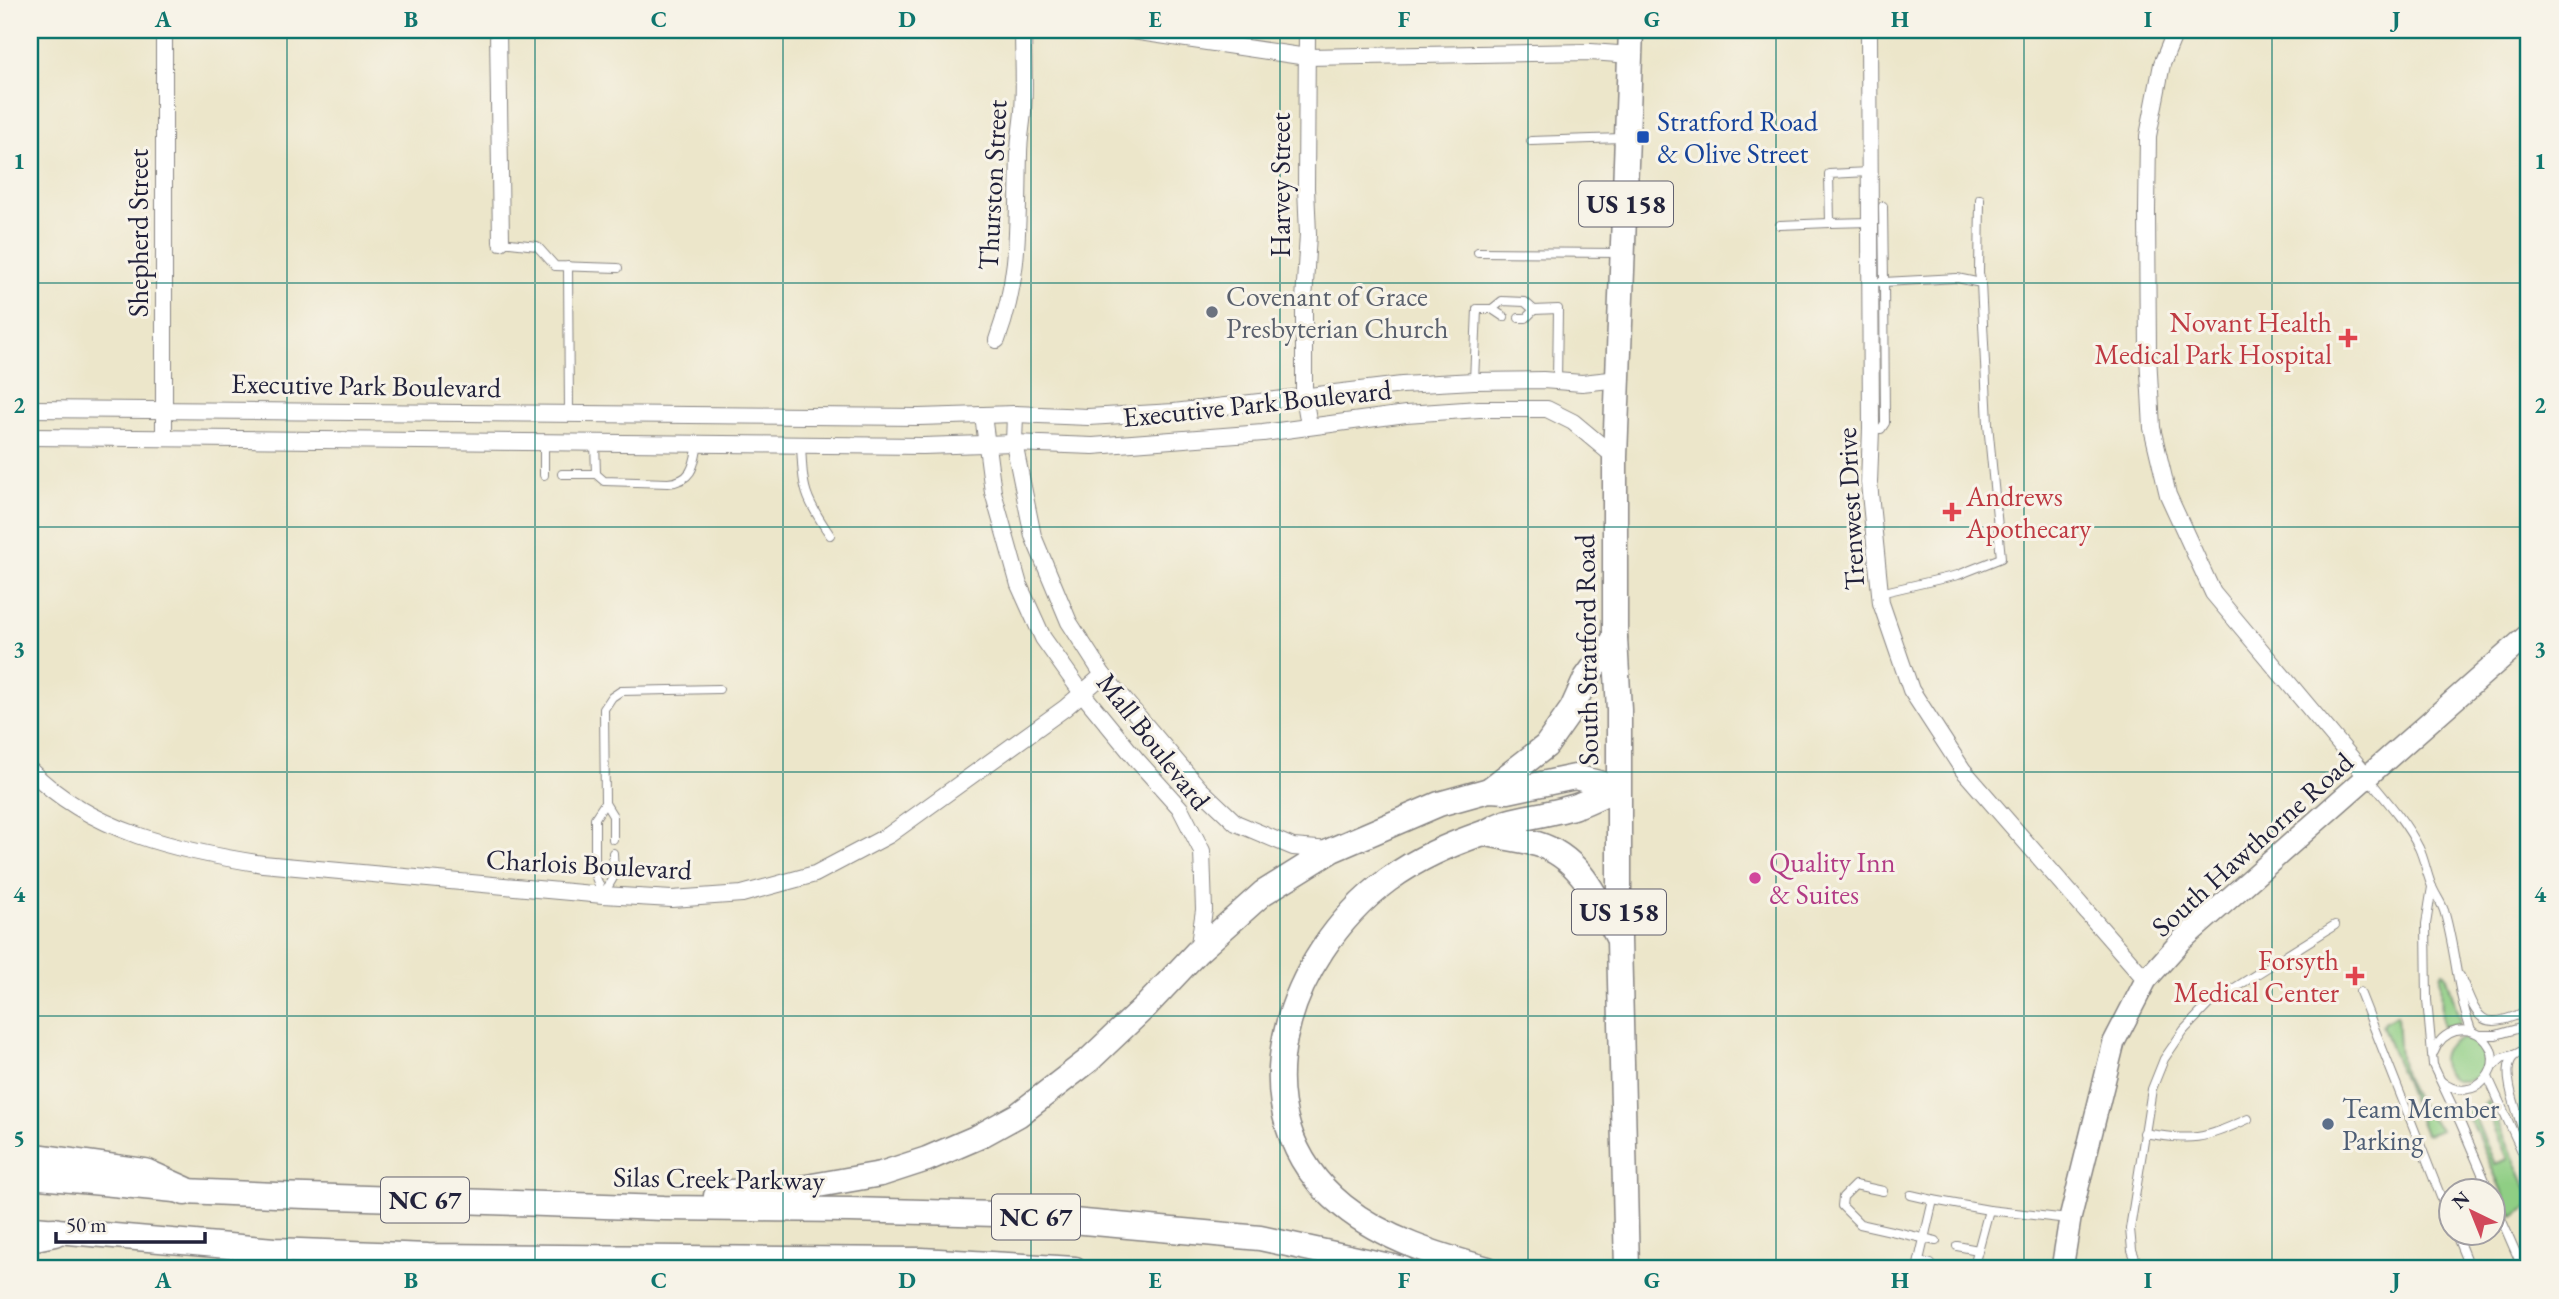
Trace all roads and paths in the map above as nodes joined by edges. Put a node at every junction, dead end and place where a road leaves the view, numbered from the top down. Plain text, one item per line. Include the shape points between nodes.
1 (164, 30) edge
2 (498, 30) edge
3 (1023, 30) edge
4 (1126, 30) edge
5 (1307, 30) edge
6 (1631, 30) edge
7 (1869, 30) edge
8 (2176, 30) edge
9 (1631, 55) junction
10 (1307, 57) junction
11 (1628, 138) junction
12 (1531, 141) dead end
13 (1869, 172) junction
14 (1980, 200) dead end
15 (1883, 206) dead end
16 (1870, 222) junction
17 (1830, 223) junction
18 (1780, 225) dead end
19 (501, 243) joint
20 (1478, 252) dead end
21 (1624, 253) junction
22 (568, 266) junction
23 (618, 268) dead end
24 (1877, 282) junction
25 (1981, 283) junction
26 (1492, 309) junction
27 (1534, 310) junction
28 (1504, 317) dead end
29 (1519, 318) dead end
30 (998, 340) dead end
31 (1619, 379) junction
32 (1474, 381) junction
33 (1557, 381) junction
34 (1304, 396) junction
35 (30, 409) edge
36 (166, 410) junction
37 (569, 413) junction
38 (702, 414) junction
39 (1015, 414) junction
40 (983, 415) junction
41 (889, 417) junction
42 (1308, 425) junction
43 (30, 437) edge
44 (164, 437) junction
45 (544, 441) junction
46 (595, 442) junction
47 (1014, 443) junction
48 (698, 444) junction
49 (801, 444) junction
50 (986, 444) junction
51 (888, 445) junction
52 (1615, 457) junction
53 (562, 474) dead end
54 (596, 474) junction
55 (544, 475) dead end
56 (830, 535) dead end
57 (1046, 569) junction
58 (1017, 575) junction
59 (1880, 593) junction
60 (2529, 634) edge
61 (1615, 638) junction
62 (1103, 675) junction
63 (719, 689) dead end
64 (1082, 693) junction
65 (30, 770) edge
66 (2368, 778) junction
67 (1618, 788) junction
68 (1489, 790) junction
69 (606, 803) junction
70 (1484, 833) junction
71 (613, 839) dead end
72 (1332, 850) junction
73 (613, 853) dead end
74 (2432, 887) junction
75 (603, 895) junction
76 (2335, 925) dead end
77 (1619, 940) junction
78 (1197, 952) junction
79 (2459, 974) junction
80 (2146, 980) junction
81 (2360, 992) dead end
82 (2522, 1013) dead end
83 (2527, 1026) dead end
84 (2471, 1030) junction
85 (2480, 1035) junction
86 (2529, 1048) edge
87 (2516, 1054) junction
88 (2433, 1055) junction
89 (2492, 1067) junction
90 (2436, 1075) junction
91 (2488, 1077) junction
92 (2248, 1119) dead end
93 (2144, 1133) junction
94 (30, 1157) edge
95 (2529, 1167) edge
96 (2483, 1176) edge
97 (30, 1177) edge
98 (2436, 1182) edge
99 (185, 1191) junction
100 (1883, 1191) dead end
101 (1911, 1195) dead end
102 (1933, 1200) junction
103 (664, 1208) junction
104 (1989, 1210) junction
105 (2070, 1219) junction
106 (2506, 1229) edge
107 (38, 1233) edge
108 (1924, 1239) junction
109 (1936, 1241) dead end
110 (1957, 1246) dead end
111 (2460, 1246) edge
112 (1978, 1250) junction
113 (585, 1259) junction
114 (1626, 1260) edge
115 (1931, 1264) dead end
116 (1918, 1265) edge
117 (612, 1269) edge
118 (1075, 1269) edge
119 (1403, 1269) edge
120 (1488, 1269) edge
121 (1973, 1269) edge
122 (2062, 1269) edge
123 (2139, 1269) edge
124 (2470, 1269) edge
125 (2523, 1269) edge

1 - 36 street, Shepherd Street
2 - 19 street
3 - 30 street, Thurston Street via 1017,263
4 - 10 street
5 - 10 street, Harvey Street
6 - 9 main road, South Stratford Road / US 158
7 - 13 street, Trenwest Drive
8 - 66 street via 2162,64 2148,136 2152,428 2168,495 2213,593
9 - 10 street
9 - 11 main road, South Stratford Road / US 158
10 - 34 street, Harvey Street
11 - 12 lane
11 - 21 main road, South Stratford Road / US 158
13 - 16 street, Trenwest Drive
13 - 17 lane via 1829,174
14 - 25 lane
15 - 24 lane
16 - 17 lane
16 - 24 street, Trenwest Drive
17 - 18 lane
19 - 22 lane via 537,247 555,266
20 - 21 lane
21 - 31 main road, South Stratford Road / US 158
22 - 23 lane
22 - 37 lane
24 - 25 lane via 1957,278
24 - 59 street, Trenwest Drive via 1869,483
25 - 59 lane via 2000,558 1958,575
26 - 27 lane via 1502,301 1525,302
26 - 28 lane
26 - 32 lane via 1477,309
27 - 29 lane
27 - 33 lane via 1558,309
31 - 33 street, Executive Park Boulevard
31 - 52 main road, South Stratford Road / US 158
32 - 33 street, Executive Park Boulevard
32 - 34 street, Executive Park Boulevard
34 - 39 street, Executive Park Boulevard via 1088,418
34 - 42 street, Harvey Street
35 - 36 street, Executive Park Boulevard
36 - 37 street, Executive Park Boulevard
36 - 44 street, Shepherd Street
37 - 38 street, Executive Park Boulevard
38 - 41 street, Executive Park Boulevard
38 - 48 street
39 - 40 street, Executive Park Boulevard
39 - 47 street, Mall Boulevard
40 - 41 street, Executive Park Boulevard
40 - 50 street, Mall Boulevard
41 - 51 street
42 - 47 street, Executive Park Boulevard via 1178,441 1093,446
42 - 52 street, Executive Park Boulevard via 1479,409 1547,409 1573,422
43 - 44 street, Executive Park Boulevard
44 - 45 street, Executive Park Boulevard
45 - 46 street, Executive Park Boulevard
45 - 55 lane
46 - 48 street, Executive Park Boulevard
46 - 54 lane
47 - 50 street, Executive Park Boulevard
47 - 57 street, Mall Boulevard via 1033,536
48 - 49 street, Executive Park Boulevard
48 - 54 lane via 693,469 677,482 604,481
49 - 51 street, Executive Park Boulevard
49 - 56 lane via 803,483 810,506
50 - 51 street, Executive Park Boulevard
50 - 58 street, Mall Boulevard via 993,492
52 - 61 main road, South Stratford Road / US 158
53 - 54 lane
57 - 58 street
57 - 62 street, Mall Boulevard via 1069,622
58 - 64 street, Mall Boulevard via 1043,638
59 - 80 street, Trenwest Drive via 1911,690 1963,770
60 - 66 main road, South Hawthorne Road
61 - 67 main road, South Stratford Road / US 158
61 - 68 main road via 1546,746
62 - 64 street, Charlois Boulevard
62 - 72 street, Mall Boulevard via 1199,788 1236,823 1293,847
63 - 69 lane via 621,691 612,697 604,709
64 - 75 street, Charlois Boulevard via 889,835 815,874 741,894 673,899
64 - 78 street, Mall Boulevard via 1180,808 1202,852 1204,910
65 - 75 street, Charlois Boulevard via 51,792 86,814 141,837 213,856
66 - 74 lane via 2402,818
66 - 80 main road, South Hawthorne Road via 2182,940
67 - 68 main road via 1575,777 1508,791
67 - 70 main road via 1579,805 1504,823
67 - 77 main road, South Stratford Road / US 158
68 - 72 main road via 1439,804
69 - 71 lane via 613,816
69 - 75 lane via 595,818 594,875
70 - 77 main road via 1536,844 1567,859 1580,870
70 - 120 main road via 1450,843 1386,881 1330,939 1293,1006 1280,1061 1280,1088 1297,1149 1342,1206 1392,1237
72 - 78 main road via 1263,893
73 - 75 lane via 614,876
74 - 79 lane via 2445,911
74 - 88 lane via 2426,924
76 - 93 lane via 2209,1004 2184,1030 2164,1059 2152,1089
77 - 114 main road, South Stratford Road / US 158
78 - 103 main road via 1088,1060 1018,1115 978,1137 881,1174 795,1189 731,1192
79 - 82 lane via 2479,1016 2497,1022
79 - 84 lane
80 - 105 main road, South Hawthorne Road via 2114,1042
81 - 98 lane
83 - 85 lane
84 - 85 lane
84 - 88 lane via 2443,1037
85 - 89 lane via 2491,1051
86 - 87 lane
87 - 89 lane
87 - 95 lane via 2508,1070
88 - 90 lane
89 - 91 lane
90 - 91 lane via 2462,1091
90 - 96 lane
91 - 95 lane
92 - 93 lane via 2198,1138
93 - 123 lane via 2130,1229
94 - 99 highway via 145,1173
97 - 99 main road, Silas Creek Parkway / NC 67
99 - 103 main road, Silas Creek Parkway / NC 67
100 - 108 lane via 1856,1185 1843,1197 1842,1206 1860,1224
101 - 102 lane
102 - 104 lane
102 - 108 lane
103 - 119 main road, Silas Creek Parkway / NC 67 via 911,1211 1068,1219 1260,1238
104 - 105 lane
104 - 112 lane
105 - 122 main road, South Hawthorne Road
106 - 125 lane
107 - 113 main road, NC 67 via 274,1250
108 - 109 lane
108 - 116 lane
110 - 112 lane
111 - 124 lane
112 - 121 lane
113 - 117 main road
113 - 118 main road, NC 67 via 921,1260
115 - 116 lane

